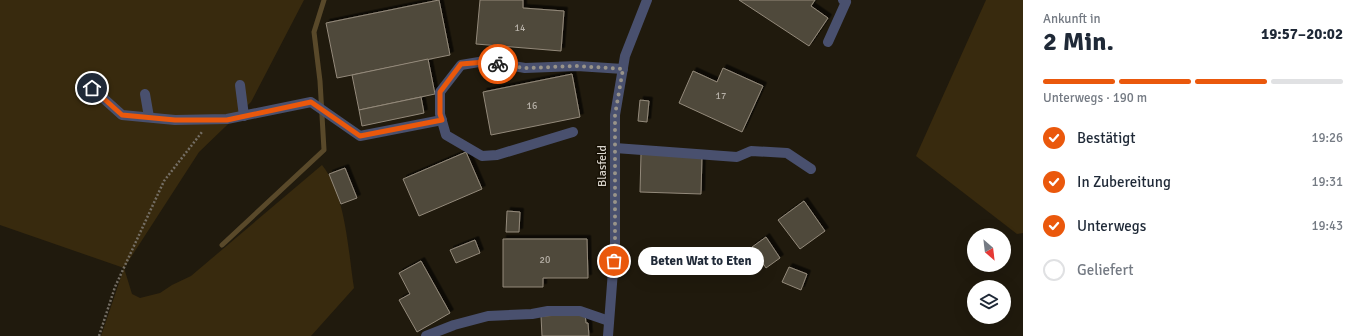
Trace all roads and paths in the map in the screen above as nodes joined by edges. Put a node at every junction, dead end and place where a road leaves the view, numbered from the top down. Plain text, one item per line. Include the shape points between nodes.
1 (647, 0) edge
2 (843, 0) edge
3 (828, 42) dead end
4 (623, 69) junction
5 (240, 85) dead end
6 (92, 88) dead end
7 (145, 94) dead end
8 (244, 116) junction
9 (149, 117) junction
10 (212, 119) junction
11 (442, 120) junction
12 (573, 132) dead end
13 (615, 148) junction
14 (811, 169) dead end
15 (609, 322) junction
16 (99, 336) edge
17 (426, 336) edge
18 (608, 336) edge

1 - 4 street, Blasfeld via 625,56
2 - 3 street via 846,2
4 - 11 street via 578,66 525,68 485,62 461,64 440,92
4 - 13 street, Blasfeld via 615,115
5 - 8 street
6 - 9 street via 122,115
7 - 9 street
8 - 10 street via 227,120
8 - 11 street via 311,102 360,136
9 - 10 street via 175,120
10 - 16 path via 164,180 115,287
11 - 12 street via 446,135 482,156 497,155
13 - 14 street via 737,157 751,151 772,151 787,153
13 - 15 street, Blasfeld via 615,245
15 - 17 street via 580,312 548,311 488,316 454,324
15 - 18 street, Blasfeld

